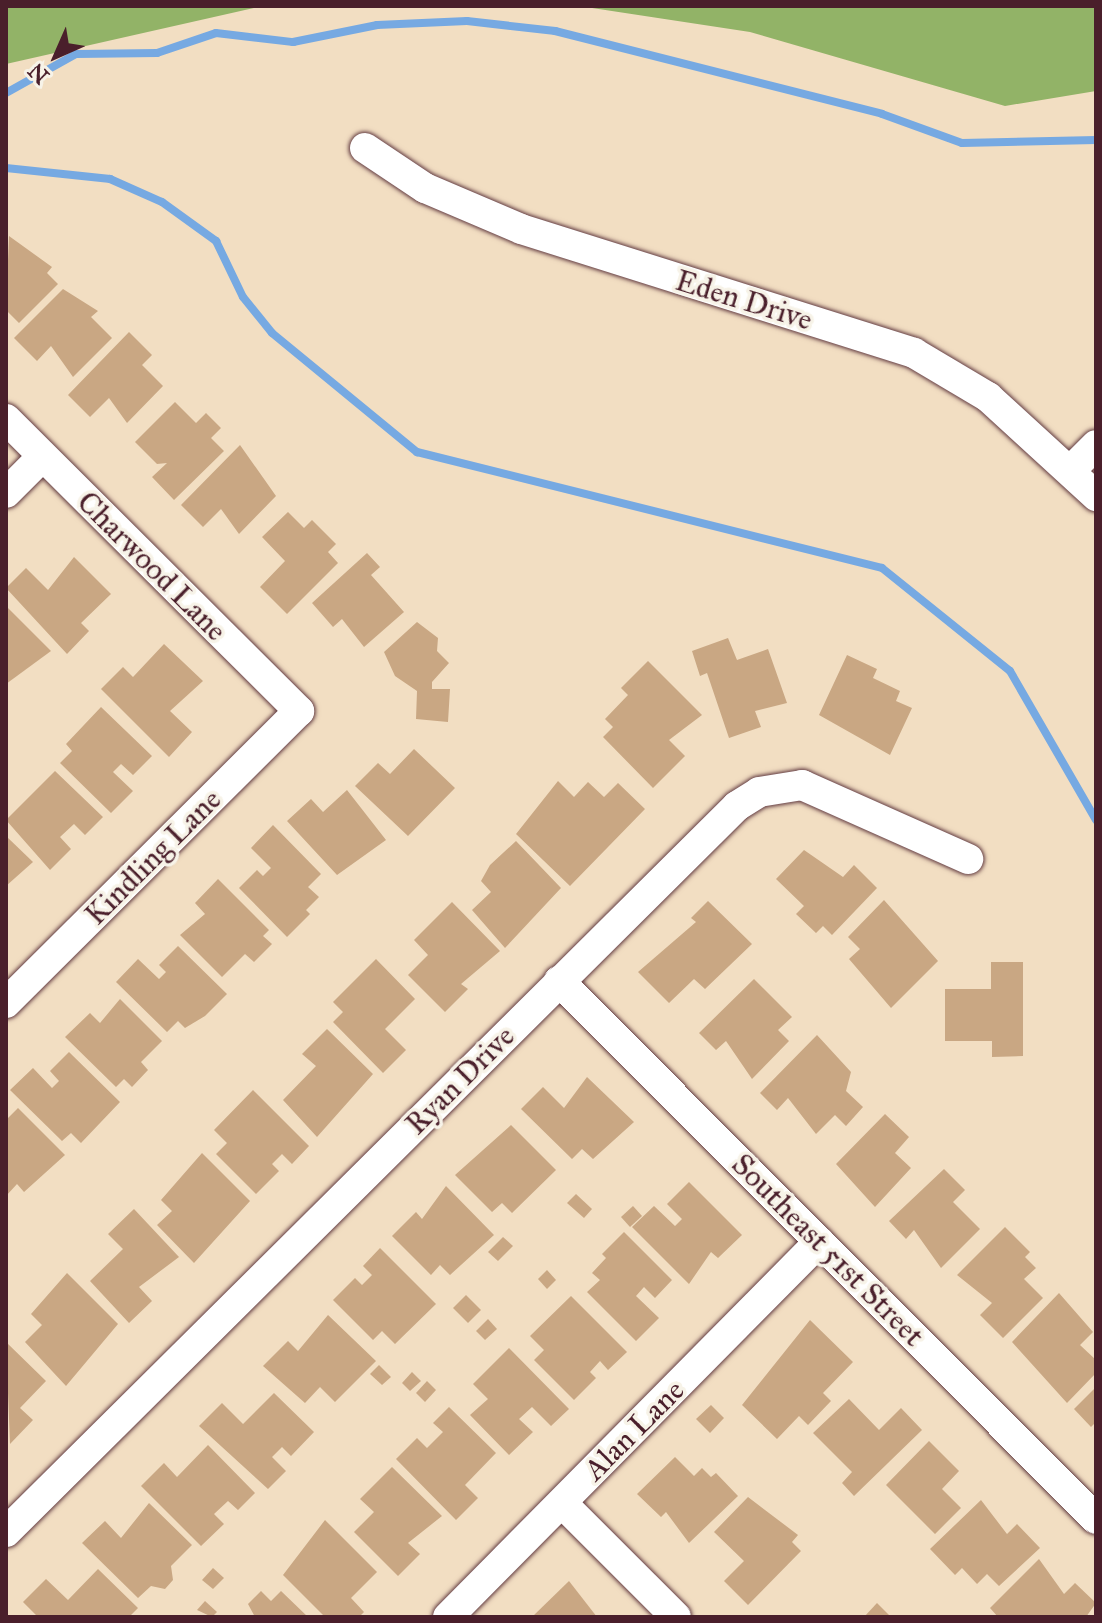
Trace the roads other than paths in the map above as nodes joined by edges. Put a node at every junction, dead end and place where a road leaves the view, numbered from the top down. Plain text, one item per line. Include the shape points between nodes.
1 (365, 148) dead end
2 (6, 419) edge
3 (1096, 445) edge
4 (42, 457) junction
5 (1071, 470) junction
6 (6, 493) edge
7 (1096, 496) edge
8 (299, 711) joint
9 (968, 859) dead end
10 (559, 981) junction
11 (6, 1003) edge
12 (819, 1242) junction
13 (562, 1503) junction
14 (1096, 1519) edge
15 (6, 1532) edge
16 (448, 1617) edge
17 (676, 1617) edge

1 - 5 street, Eden Drive via 425,188 521,229 914,353 988,397
2 - 4 street, Charwood Lane
3 - 5 street
4 - 6 street
4 - 8 street, Charwood Lane
5 - 7 street, Eden Drive
8 - 11 street, Kindling Lane
9 - 10 street, Ryan Drive via 802,785 781,785 737,806
10 - 12 street, Southeast 51st Street
10 - 15 street, Ryan Drive
12 - 13 street, Alan Lane
12 - 14 street, Southeast 51st Street
13 - 16 street, Alan Lane
13 - 17 street

